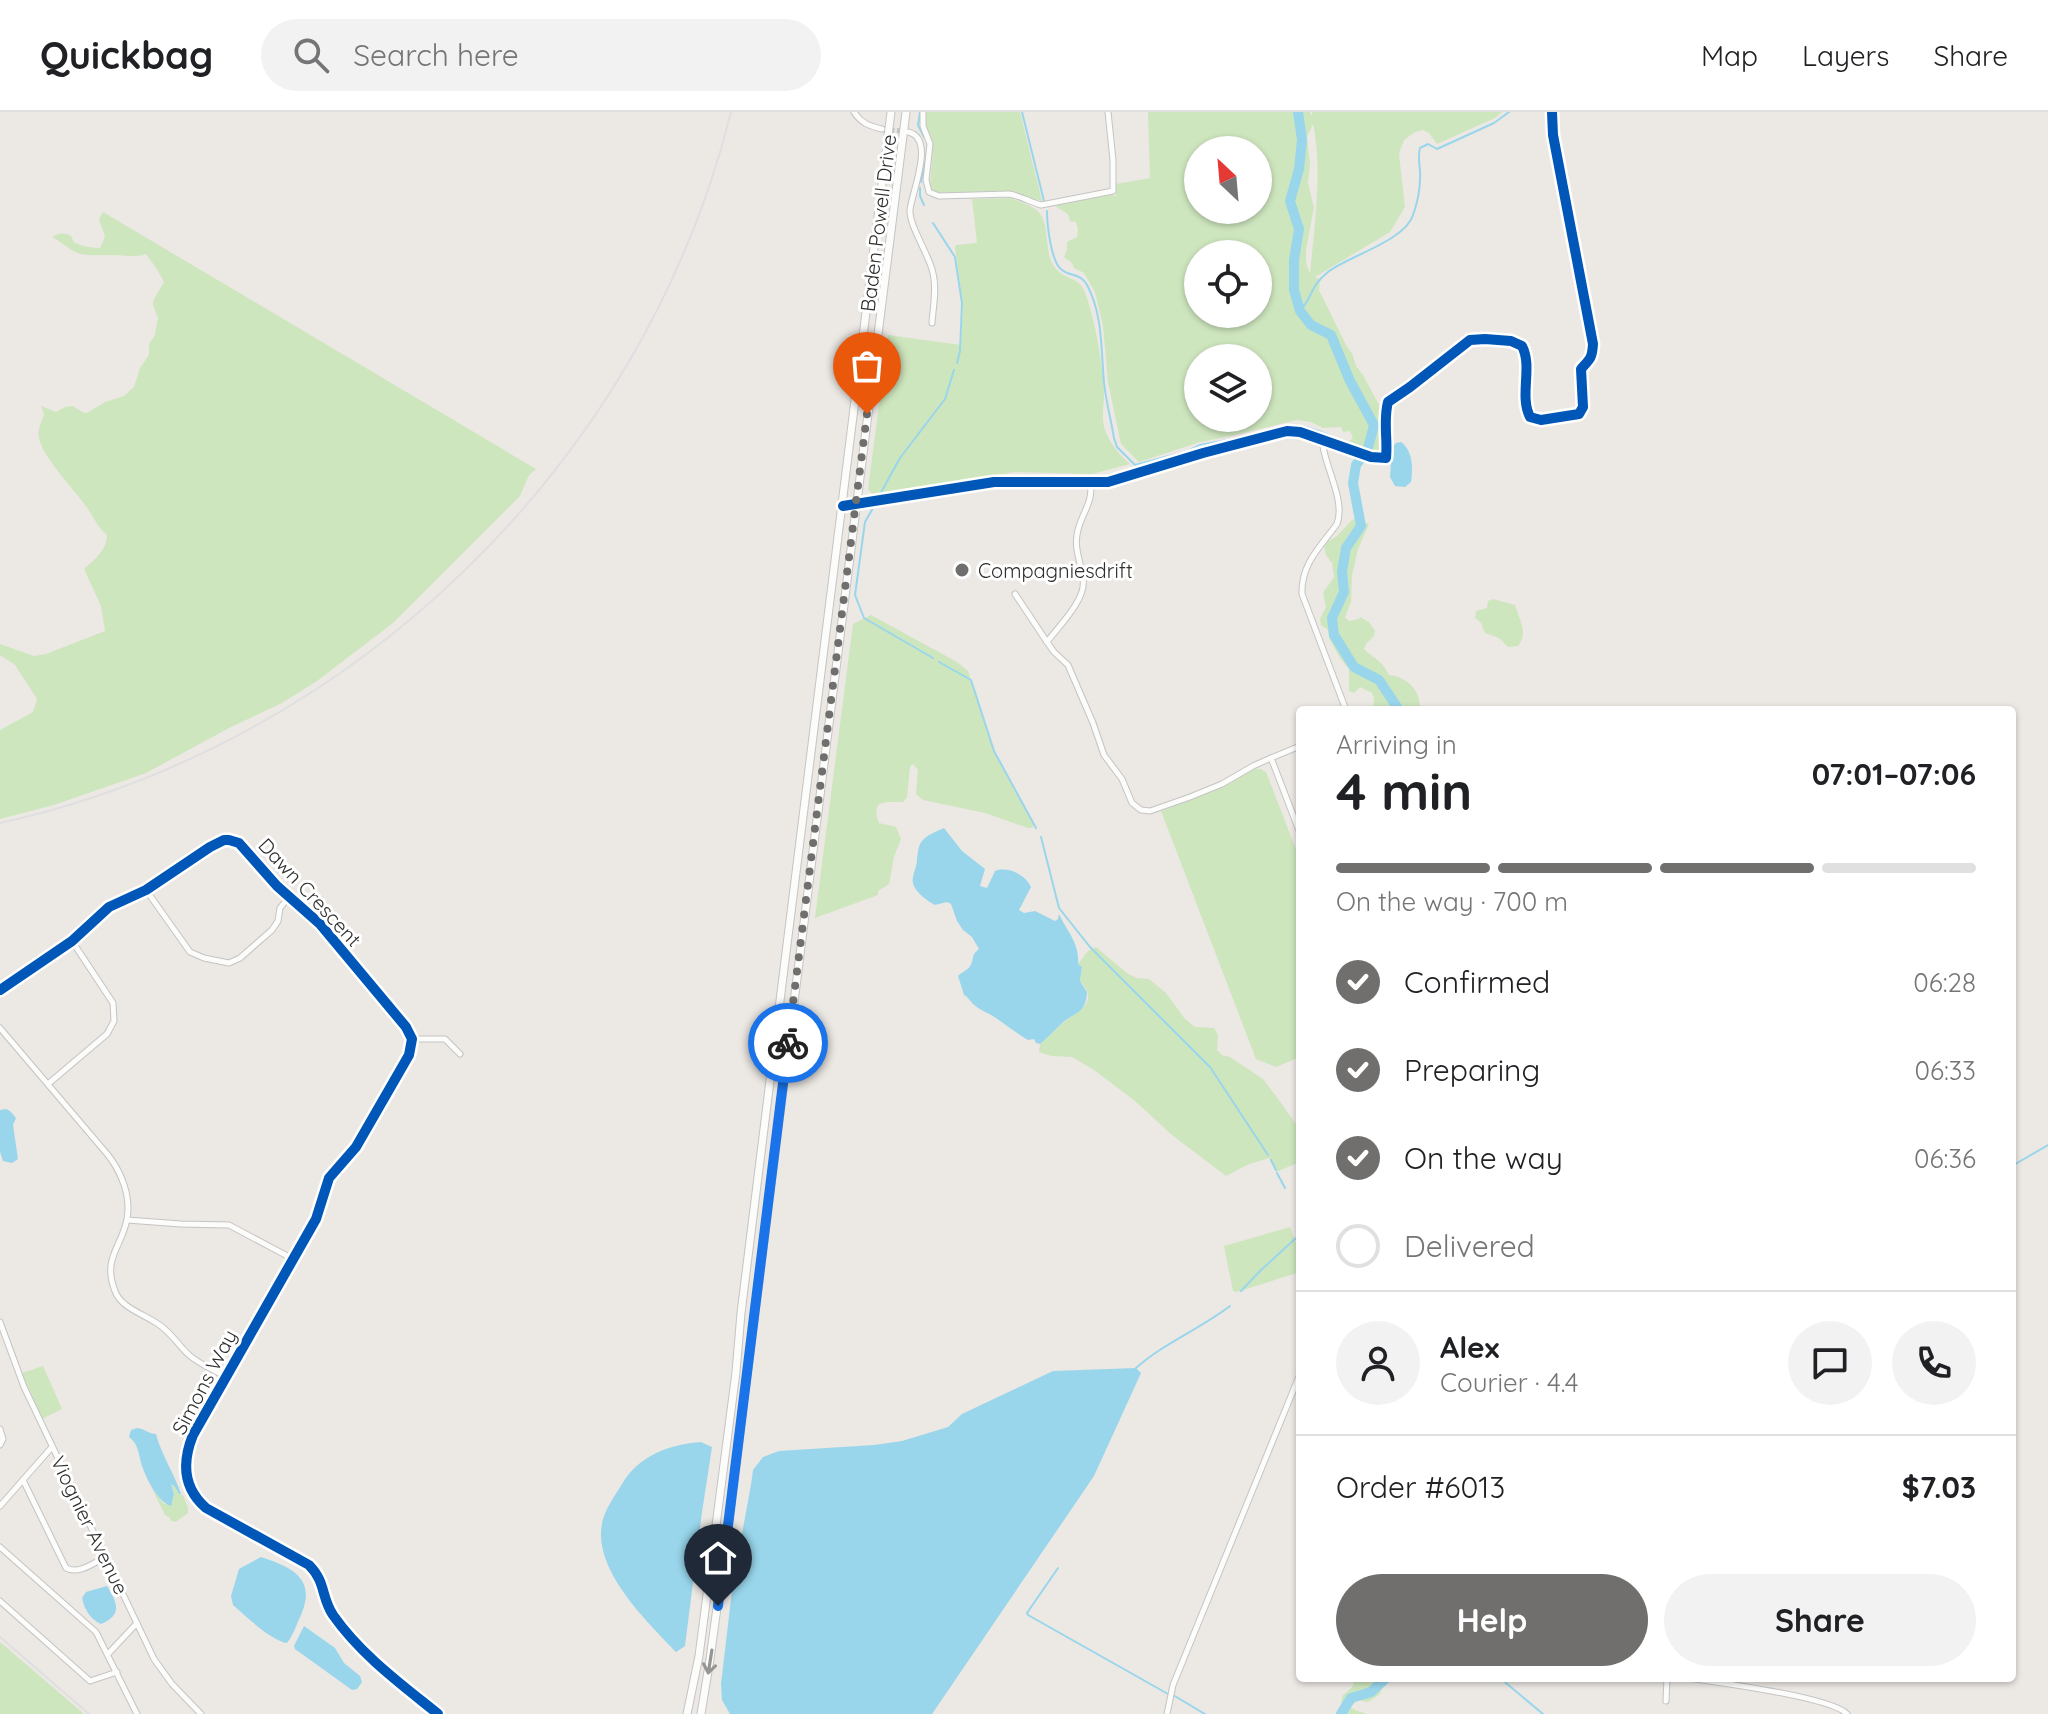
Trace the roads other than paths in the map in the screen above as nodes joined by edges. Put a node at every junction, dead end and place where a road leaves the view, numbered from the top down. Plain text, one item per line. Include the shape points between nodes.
1 (854, 112) edge
2 (891, 112) edge
3 (906, 112) edge
4 (923, 112) edge
5 (1108, 112) edge
6 (1552, 112) edge
7 (882, 129) tunnel mouth
8 (908, 132) dead end
9 (917, 180) junction
10 (927, 188) junction
11 (932, 323) dead end
12 (1322, 440) junction
13 (1090, 483) junction
14 (856, 504) junction
15 (843, 506) junction
16 (1015, 594) dead end
17 (1047, 642) junction
18 (1344, 706) edge
19 (1296, 748) edge
20 (1271, 758) junction
21 (1296, 823) edge
22 (146, 890) junction
23 (289, 897) junction
24 (72, 941) junction
25 (0, 990) edge
26 (0, 1028) edge
27 (412, 1039) junction
28 (460, 1054) dead end
29 (48, 1084) junction
30 (127, 1220) junction
31 (293, 1259) junction
32 (0, 1322) edge
33 (226, 1377) junction
34 (1296, 1384) edge
35 (0, 1429) edge
36 (0, 1445) edge
37 (52, 1447) junction
38 (23, 1480) junction
39 (0, 1492) edge
40 (7, 1498) junction
41 (0, 1506) edge
42 (0, 1547) edge
43 (105, 1557) junction
44 (0, 1601) edge
45 (137, 1623) junction
46 (108, 1654) junction
47 (117, 1672) junction
48 (1667, 1682) edge
49 (1711, 1682) edge
50 (1666, 1701) dead end
51 (137, 1714) edge
52 (201, 1714) edge
53 (438, 1714) edge
54 (687, 1714) edge
55 (701, 1714) edge
56 (1167, 1714) edge
57 (1847, 1714) edge

1 - 7 street via 867,126
2 - 15 main road, Baden Powell Drive
3 - 14 main road, Baden Powell Drive
4 - 10 street via 930,144
5 - 10 street via 1111,192 1041,205 1017,195 939,196
6 - 12 street via 1593,344 1581,369 1582,410 1574,416 1530,417 1524,348 1511,341 1470,340 1388,402 1386,458
8 - 9 street via 922,147
9 - 10 street
9 - 11 street via 910,217 933,273
12 - 13 street via 1287,431 1115,481
12 - 18 street via 1340,516 1306,565 1302,594
13 - 14 street via 994,482
13 - 17 street via 1092,492 1077,536 1084,586
14 - 15 street
14 -> 55 main road, Baden Powell Drive
15 - 54 main road, Baden Powell Drive via 734,1389
16 - 17 street
17 - 20 street via 1068,665 1104,755 1141,810 1201,793
19 - 20 street
20 - 21 street
22 - 23 street, Dawn Crescent via 224,840 239,843
22 - 23 street via 190,952 229,963 276,926
22 - 24 street, Dawn Crescent via 109,907
23 - 27 street, Dawn Crescent via 320,924
24 - 25 street, Dawn Crescent
24 - 29 street via 113,1003 114,1021 107,1034
26 - 29 street
27 - 28 street via 445,1039
27 - 31 street, Simons Way via 409,1055 356,1147 329,1178 320,1211
29 - 30 street via 117,1167
30 - 31 street via 229,1225
30 - 33 street via 112,1258 115,1293 160,1325 190,1356
31 - 33 street, Simons Way
32 - 37 street, Viognier Avenue
33 - 53 street, Simons Way via 189,1447 186,1471 193,1493 206,1508 309,1565 320,1578 329,1610 347,1633
34 - 56 street via 1173,1685
35 - 36 street
37 - 38 street
37 - 43 street, Viognier Avenue
38 - 40 street
38 - 43 street via 66,1568 76,1571
39 - 40 street
40 - 41 street
42 - 46 street via 93,1629
43 - 45 street, Viognier Avenue
44 - 47 street via 90,1681
45 - 46 street
45 - 52 street, Viognier Avenue via 154,1659
46 - 47 street
47 - 51 street
48 - 50 street
49 - 57 street via 1807,1698

